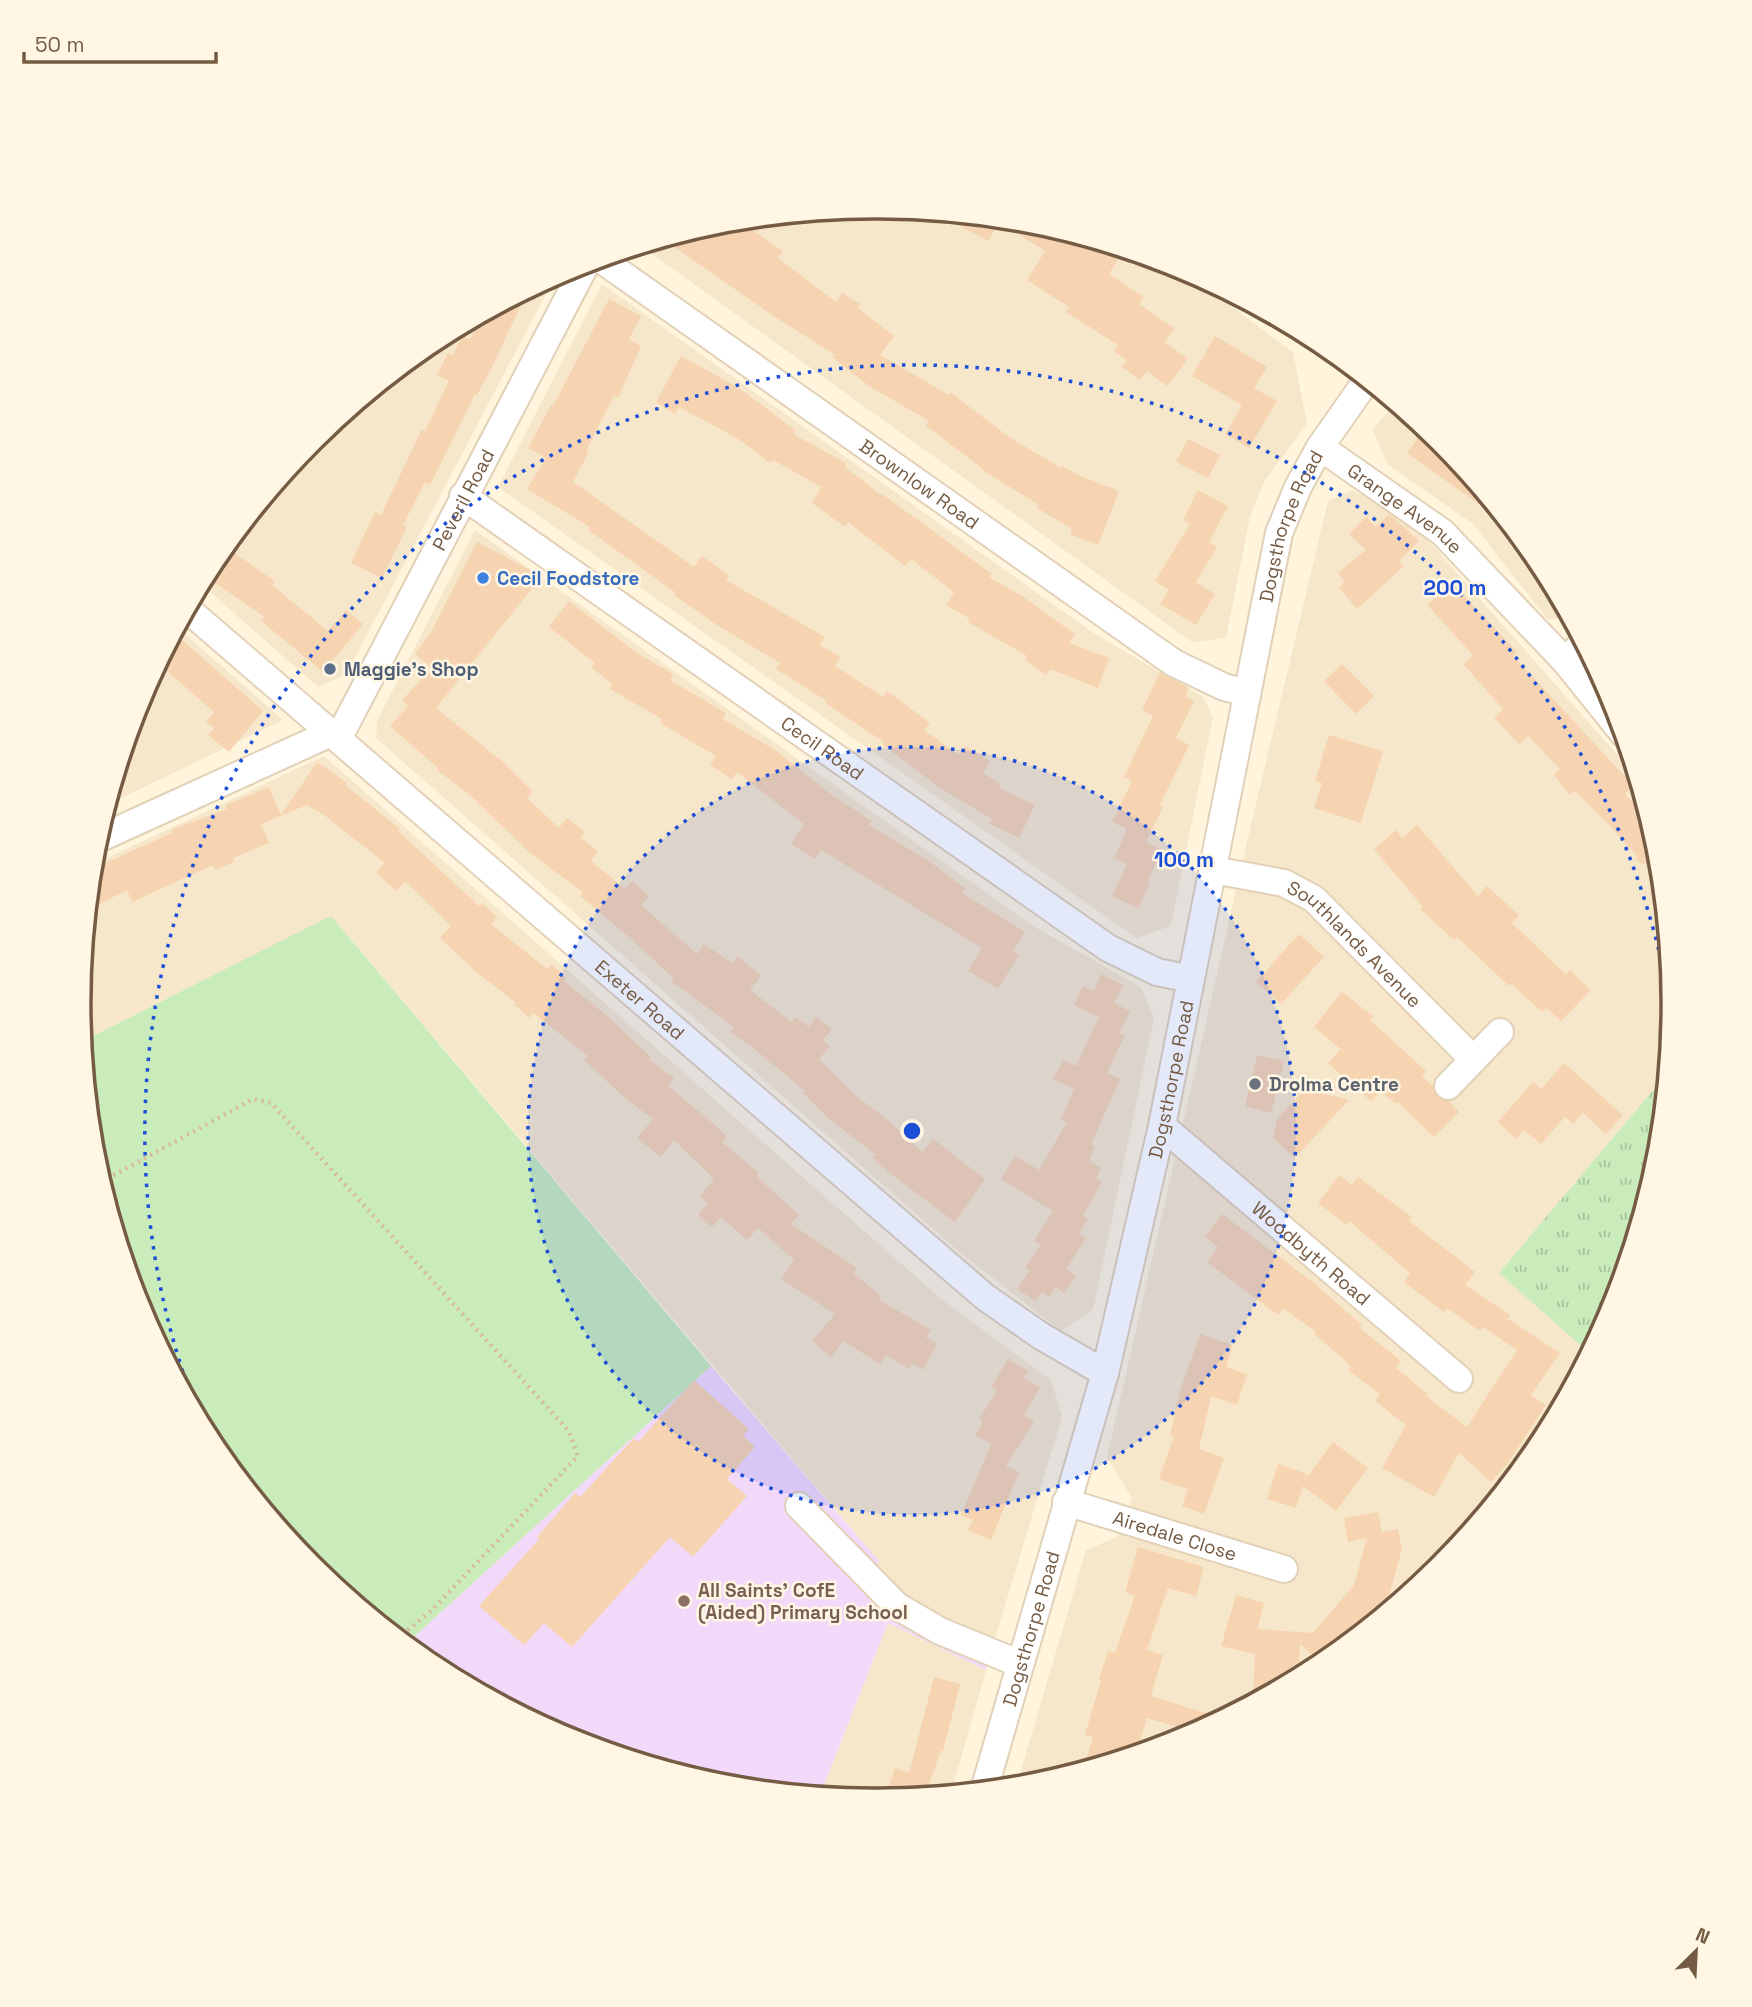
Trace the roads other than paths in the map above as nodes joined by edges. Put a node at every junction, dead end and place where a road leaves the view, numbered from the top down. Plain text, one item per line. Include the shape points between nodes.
1 (610, 265) edge
2 (579, 277) edge
3 (1362, 387) edge
4 (1320, 447) junction
5 (463, 496) junction
6 (194, 615) edge
7 (1574, 652) edge
8 (1590, 679) edge
9 (1247, 693) junction
10 (334, 736) junction
11 (110, 834) edge
12 (1213, 870) junction
13 (1191, 979) junction
14 (1500, 1032) dead end
15 (1473, 1059) junction
16 (1448, 1086) dead end
17 (1162, 1126) junction
18 (1105, 1373) junction
19 (1459, 1379) dead end
20 (1066, 1502) junction
21 (799, 1506) dead end
22 (1284, 1569) dead end
23 (1020, 1664) junction
24 (987, 1780) edge

1 - 9 street, Brownlow Road via 1174,663
2 - 5 street, Peveril Road
3 - 4 street, Dogsthorpe Road
4 - 7 street, Grange Avenue via 1442,532
4 - 9 street, Dogsthorpe Road via 1279,533
5 - 10 street, Peveril Road
5 - 13 street, Cecil Road via 1108,948 1157,972
6 - 10 street, Exeter Road
7 - 8 street, Grange Avenue
9 - 12 street, Dogsthorpe Road
10 - 11 street
10 - 18 street, Exeter Road via 985,1297
12 - 13 street, Dogsthorpe Road
12 - 15 street, Southlands Avenue via 1284,883 1314,899
13 - 17 street, Dogsthorpe Road
14 - 15 street
15 - 16 street
17 - 18 street, Dogsthorpe Road
17 - 19 street, Woodbyth Road
18 - 20 street, Dogsthorpe Road
20 - 22 street, Airedale Close
20 - 23 street, Dogsthorpe Road
21 - 23 street via 897,1606 940,1632
23 - 24 street, Dogsthorpe Road

